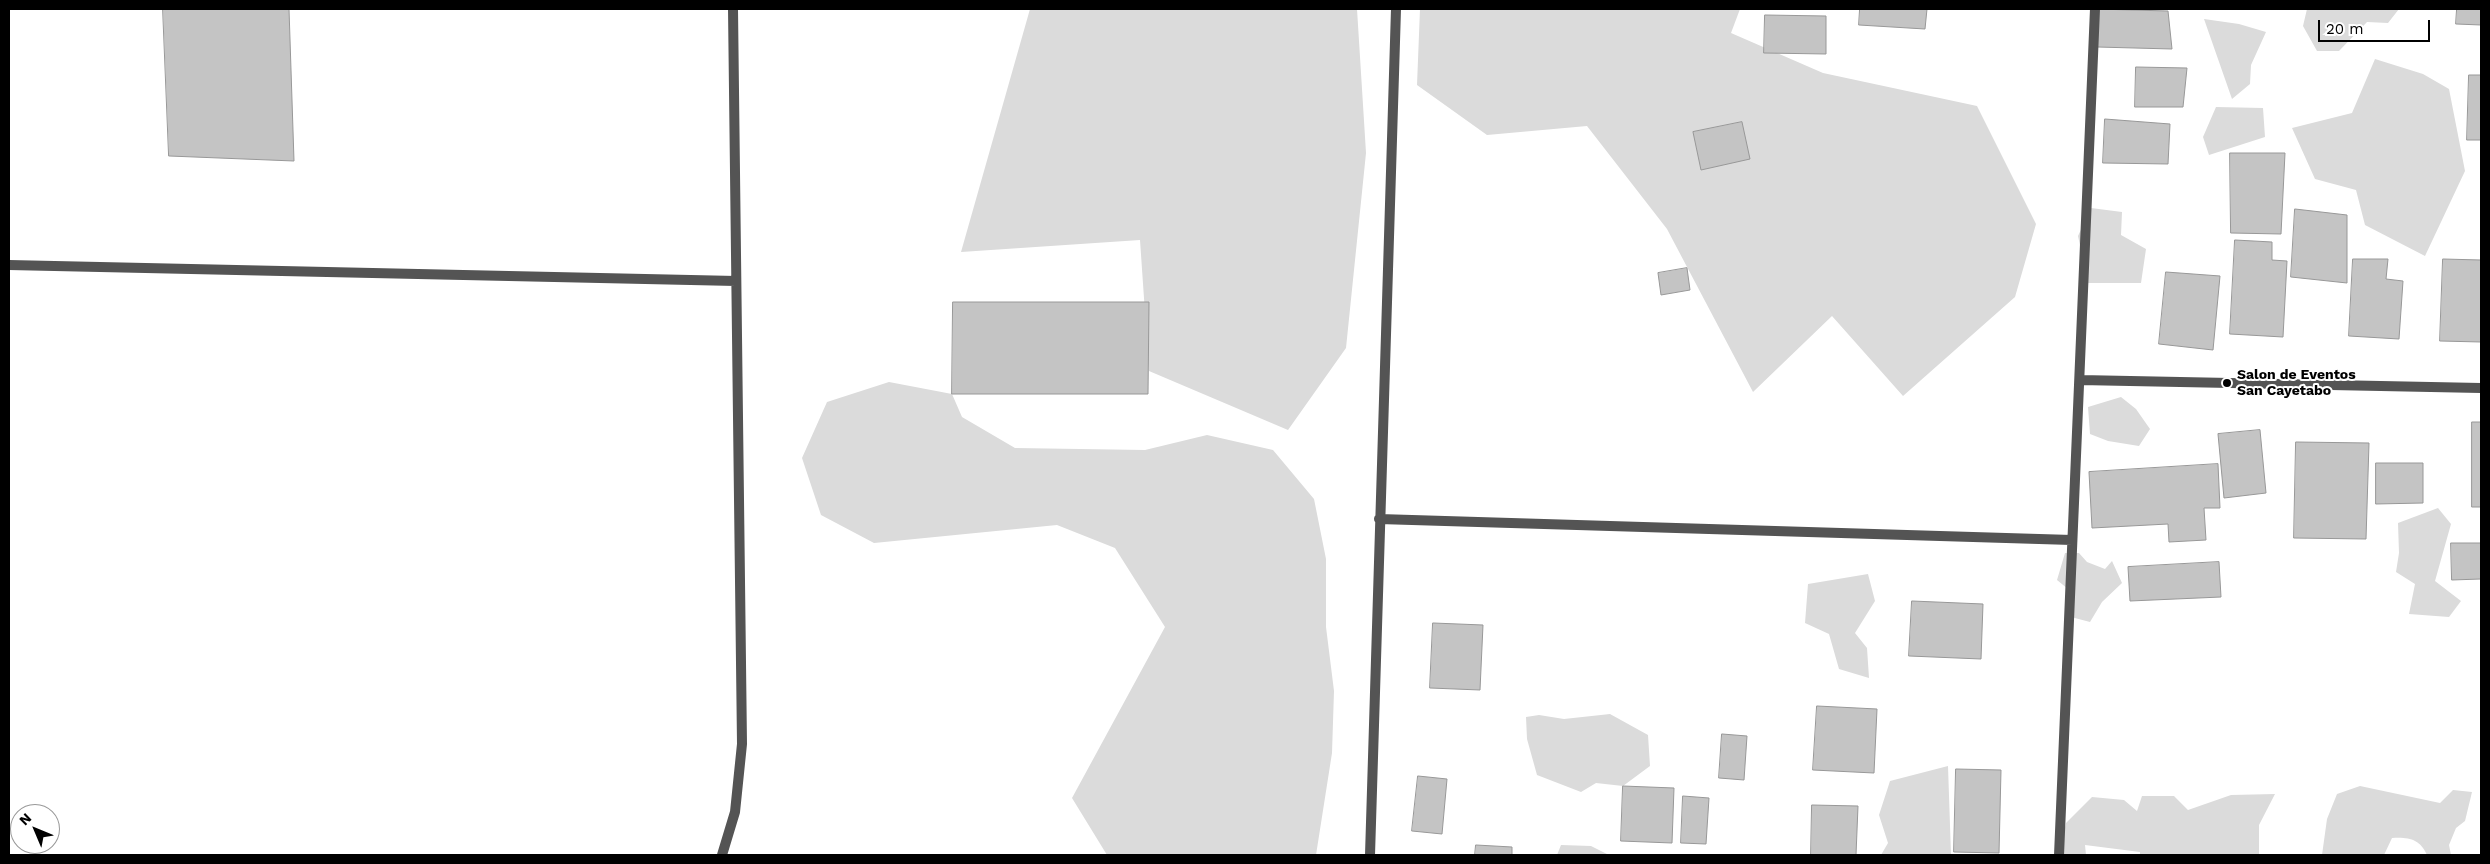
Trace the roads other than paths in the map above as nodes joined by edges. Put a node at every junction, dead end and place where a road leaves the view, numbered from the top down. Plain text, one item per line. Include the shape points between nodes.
1 (733, 9) edge
2 (1396, 9) edge
3 (2095, 9) edge
4 (9, 265) edge
5 (736, 282) junction
6 (2080, 380) junction
7 (2481, 388) edge
8 (1379, 519) junction
9 (2072, 540) junction
10 (722, 855) edge
11 (1370, 855) edge
12 (2059, 855) edge

1 - 5 street
2 - 8 street
3 - 6 street
4 - 5 street
5 - 10 street via 742,744 735,812
6 - 7 street
6 - 9 street
8 - 9 street
8 - 11 street
9 - 12 street

